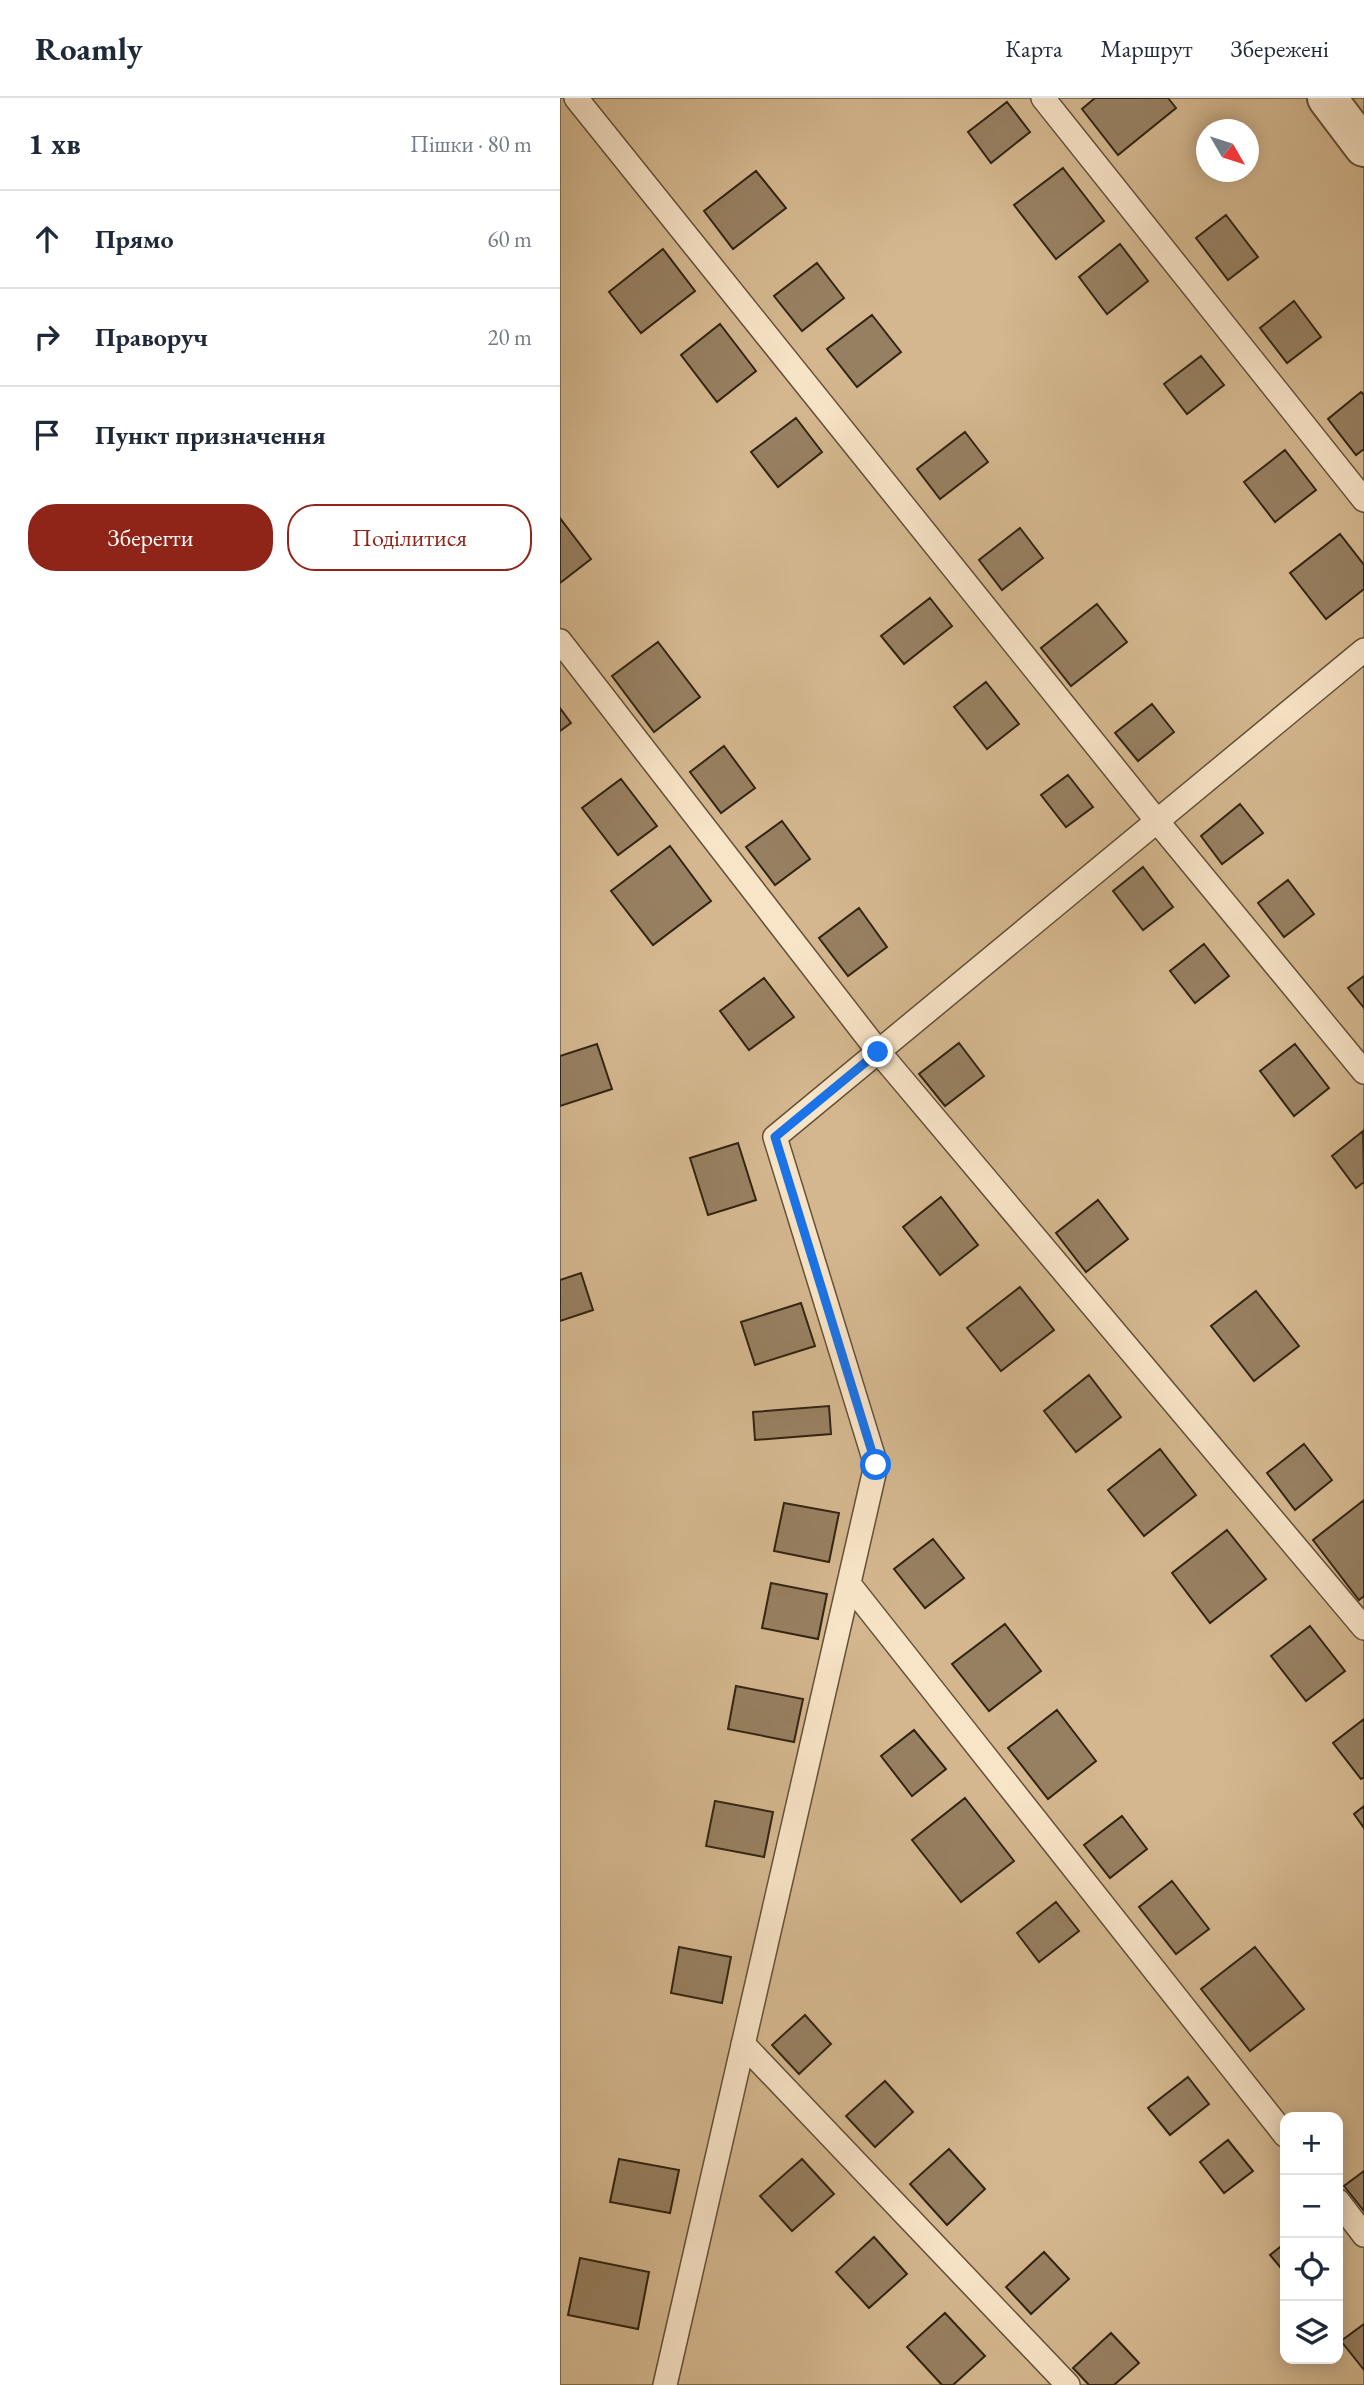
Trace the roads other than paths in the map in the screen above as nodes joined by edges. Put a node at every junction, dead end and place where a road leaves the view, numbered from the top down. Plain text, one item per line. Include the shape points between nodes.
1 (576, 98) edge
2 (1043, 98) edge
3 (1327, 98) edge
4 (1364, 148) edge
5 (1364, 500) edge
6 (560, 641) edge
7 (1364, 650) edge
8 (1157, 821) junction
9 (878, 1052) junction
10 (1364, 1072) edge
11 (849, 1584) junction
12 (1364, 1628) edge
13 (743, 2044) junction
14 (1280, 2129) edge
15 (1343, 2208) edge
16 (1364, 2235) edge
17 (665, 2385) edge
18 (1068, 2385) edge

1 - 8 lane
2 - 5 lane
3 - 4 street
6 - 9 lane
7 - 8 lane
8 - 9 lane
8 - 10 lane
9 - 11 lane via 775,1137 876,1465
9 - 12 lane
11 - 13 lane
11 - 14 lane
13 - 17 lane
13 - 18 lane
15 - 16 lane

